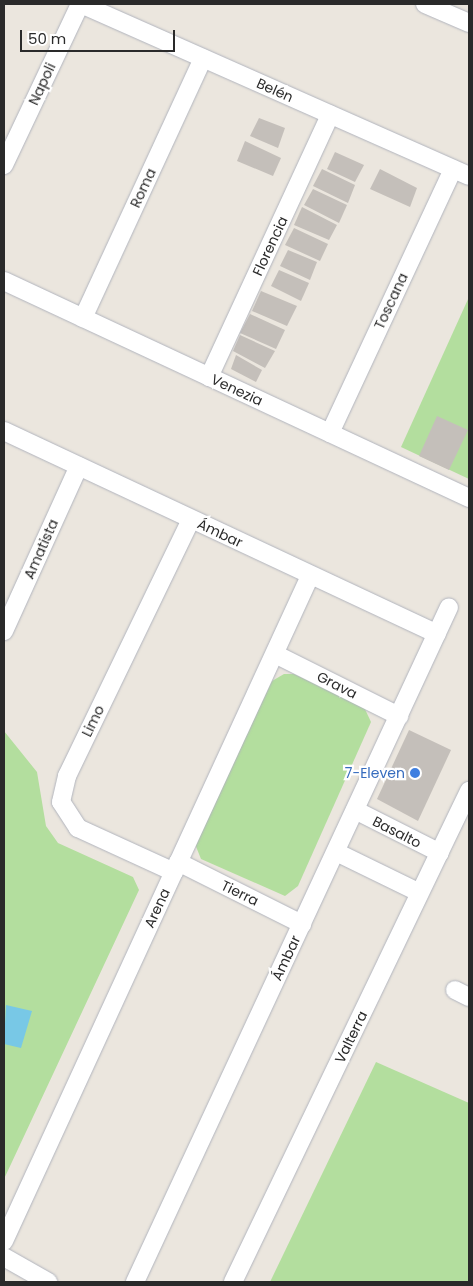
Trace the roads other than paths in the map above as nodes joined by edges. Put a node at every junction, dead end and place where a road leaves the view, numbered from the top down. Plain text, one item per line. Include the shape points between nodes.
1 (80, 4) edge
2 (425, 4) edge
3 (469, 23) edge
4 (203, 58) junction
5 (330, 114) junction
6 (4, 164) edge
7 (453, 169) junction
8 (469, 176) edge
9 (4, 281) edge
10 (83, 318) junction
11 (210, 377) junction
12 (4, 431) edge
13 (330, 433) junction
14 (79, 466) junction
15 (469, 498) edge
16 (191, 519) junction
17 (310, 576) junction
18 (449, 607) dead end
19 (4, 631) edge
20 (437, 634) junction
21 (275, 654) junction
22 (399, 716) junction
23 (469, 792) edge
24 (355, 810) junction
25 (336, 852) junction
26 (440, 853) junction
27 (176, 868) junction
28 (420, 894) junction
29 (302, 924) junction
30 (4, 1241) edge
31 (4, 1257) edge
32 (48, 1282) edge
33 (135, 1282) edge
34 (234, 1282) edge

1 - 4 street, Belén
1 - 6 street, Napoli
2 - 3 street
4 - 5 street, Belén
4 - 10 street, Roma
5 - 7 street, Belén
5 - 11 street, Florencia
7 - 8 street, Belén
7 - 13 street, Toscana
9 - 10 street, Venezia
10 - 11 street, Venezia
11 - 13 street, Venezia
12 - 14 street, Ámbar
13 - 15 street, Venezia
14 - 16 street, Ámbar
14 - 19 street, Amatista
16 - 17 street, Ámbar
16 - 27 street, Limo via 67,776 62,802 78,828
17 - 20 street, Ámbar
17 - 21 street, Arena
18 - 20 street, Ámbar
20 - 22 street, Ámbar
21 - 22 street, Grava
21 - 27 street, Arena
22 - 24 street, Ámbar
23 - 26 street, Valterra
24 - 25 street, Ámbar
24 - 26 street, Basalto
25 - 28 street
25 - 29 street, Ámbar
26 - 28 street, Valterra
27 - 29 street, Tierra
27 - 30 street, Arena
28 - 34 street, Valterra
29 - 33 street, Ámbar
31 - 32 street

